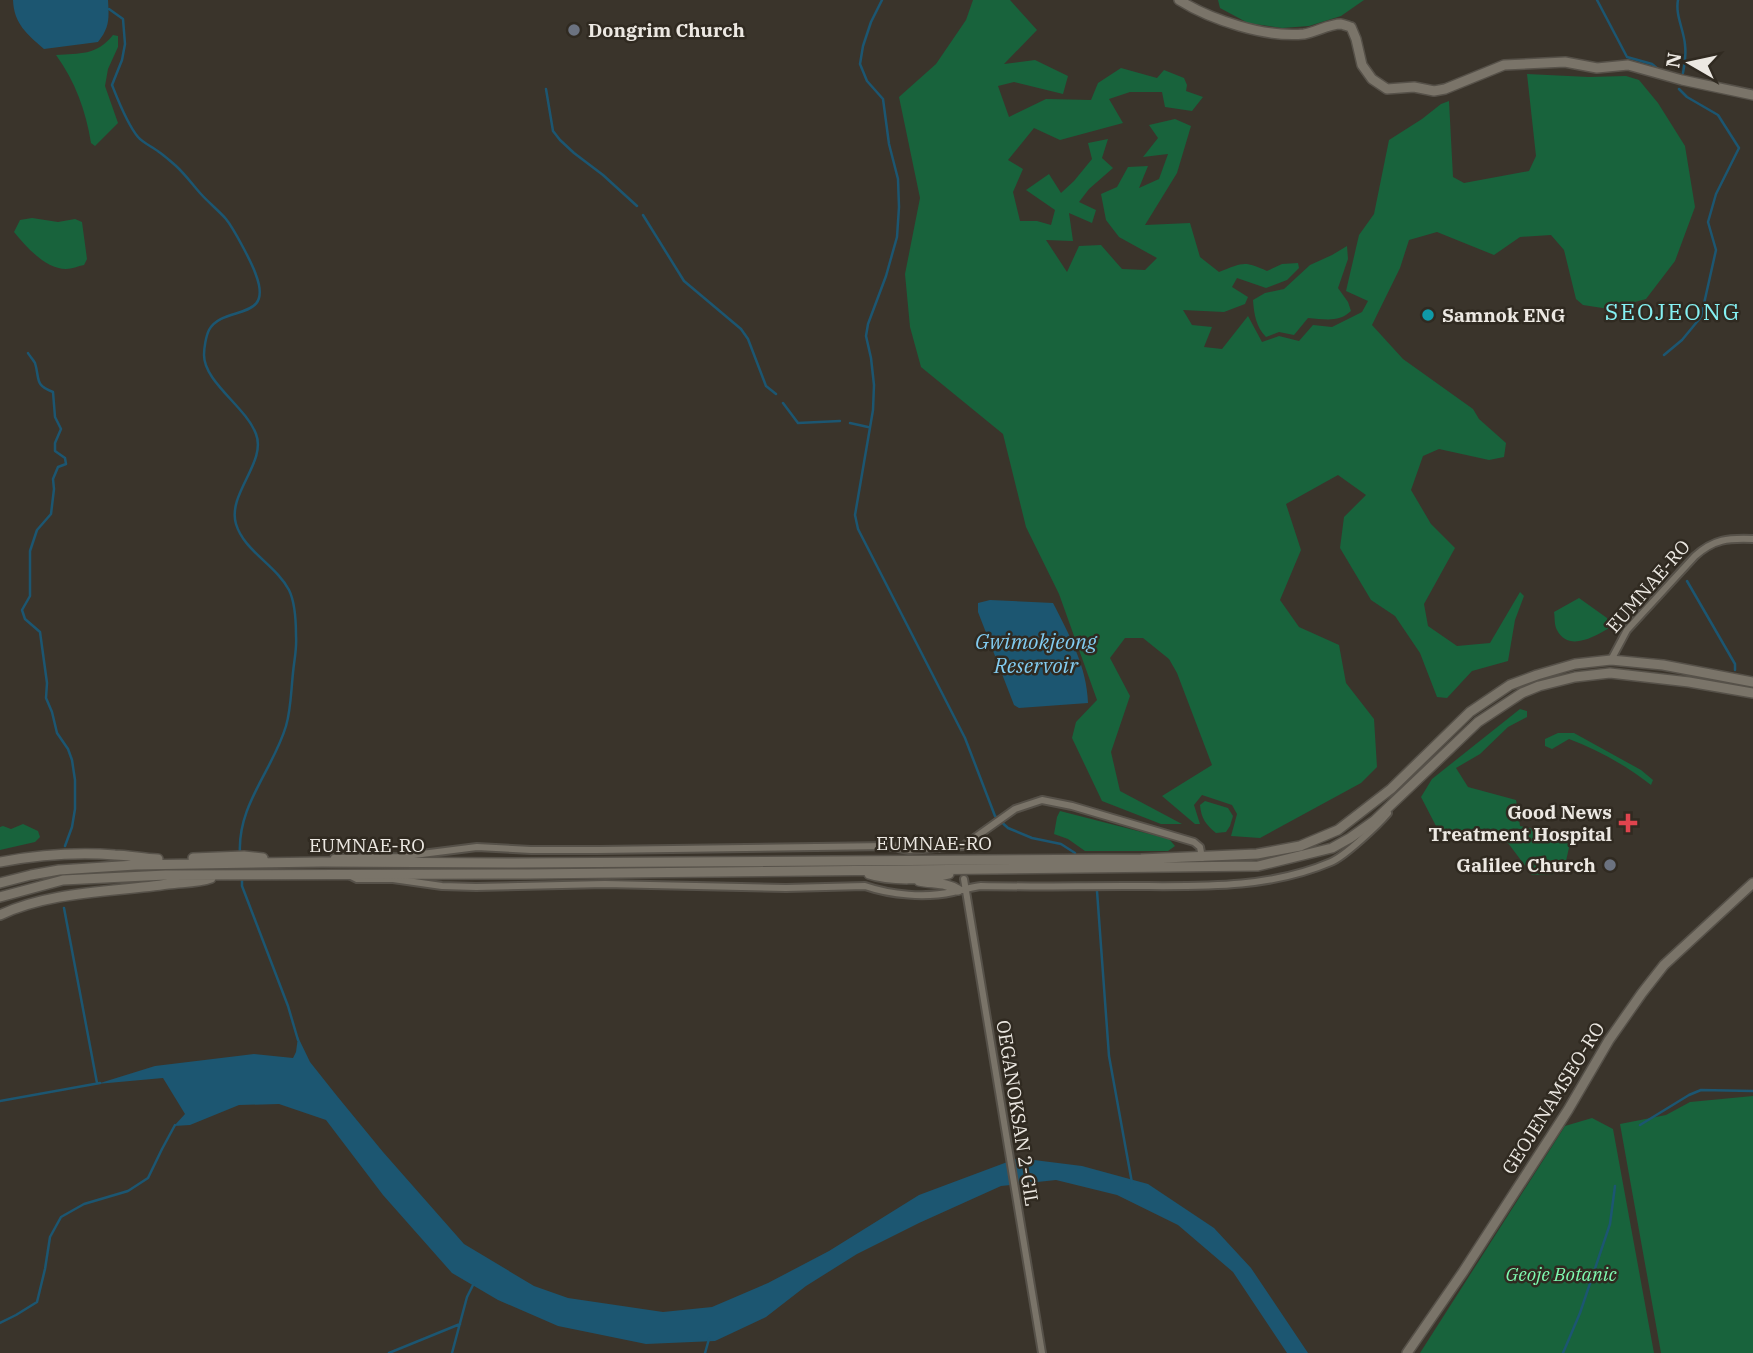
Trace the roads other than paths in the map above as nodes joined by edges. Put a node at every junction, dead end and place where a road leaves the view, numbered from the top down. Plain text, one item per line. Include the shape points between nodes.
1 (1179, 0) edge
2 (1753, 95) edge
3 (1753, 539) edge
4 (1611, 660) junction
5 (1611, 673) junction
6 (1753, 682) edge
7 (1753, 693) edge
8 (1409, 787) junction
9 (0, 862) edge
10 (308, 862) junction
11 (1202, 862) junction
12 (861, 871) junction
13 (348, 874) junction
14 (965, 874) junction
15 (219, 875) junction
16 (907, 878) junction
17 (0, 883) edge
18 (1753, 883) edge
19 (962, 889) junction
20 (0, 897) edge
21 (0, 915) edge
22 (1042, 1353) edge
23 (1407, 1353) edge

1 - 2 street via 1206,15 1282,35 1341,24 1351,27 1362,65 1387,89 1434,91 1504,65 1565,62 1597,68 1628,65
3 - 4 street, EUMNAE-RO via 1705,546 1628,630
4 - 5 street
4 - 6 street
4 - 11 street, EUMNAE-RO via 1558,668 1510,685 1470,712 1391,789 1328,834 1300,846
5 - 7 street, EUMNAE-RO
5 - 8 street, EUMNAE-RO via 1556,681 1522,693 1478,722
8 - 11 street, EUMNAE-RO via 1374,821 1332,848 1258,866
8 - 19 street via 1379,824 1334,861 1267,881 1207,887
9 - 10 street via 65,854 147,859 240,856
10 - 11 street, EUMNAE-RO
10 - 11 street via 477,847 888,846 963,850 1016,809 1042,800 1194,842 1200,847
10 - 17 street, EUMNAE-RO via 94,867 31,874
11 - 14 street, EUMNAE-RO
12 - 13 street, EUMNAE-RO
12 - 14 street, EUMNAE-RO
12 - 16 street
13 - 15 street, EUMNAE-RO
13 - 19 street via 357,879 476,887 865,886 910,894
14 - 16 street
14 - 19 street, OEGANOKSAN 2-GIL
15 - 20 street, EUMNAE-RO via 63,880
15 - 21 street via 202,881 45,900
16 - 19 street
18 - 23 street, GEOJENAMSEO-RO via 1664,965 1642,993
19 - 22 street, OEGANOKSAN 2-GIL

